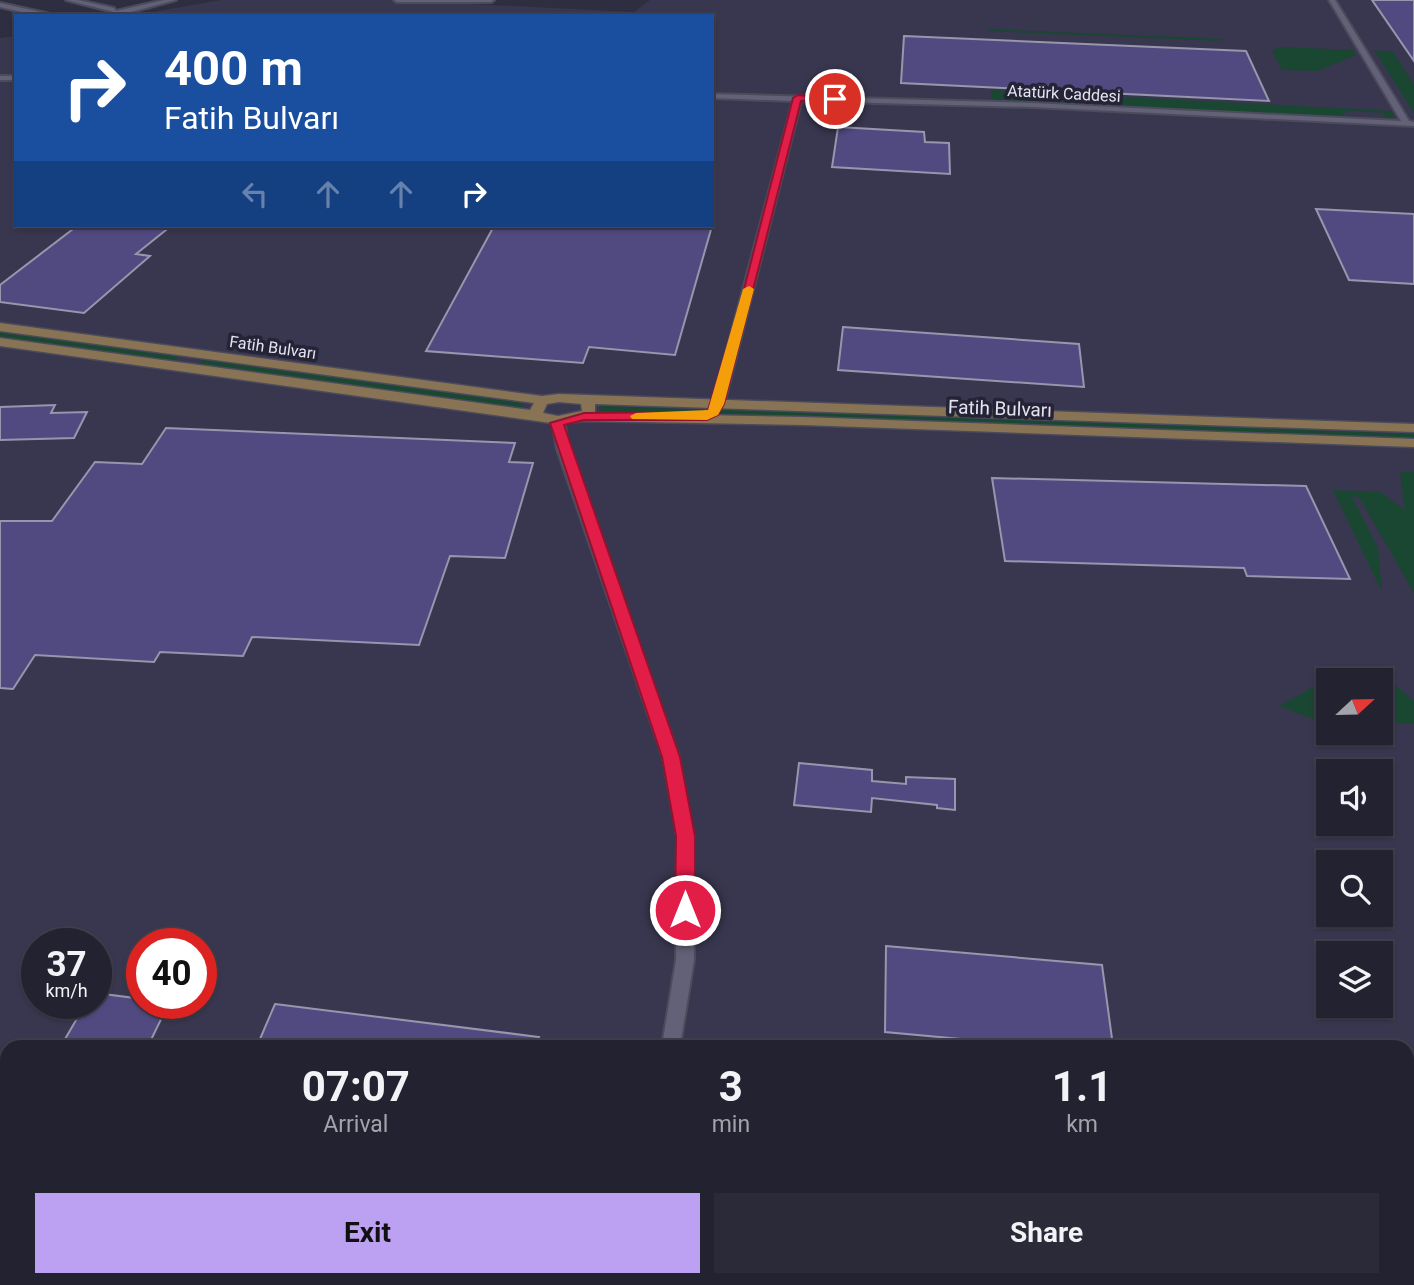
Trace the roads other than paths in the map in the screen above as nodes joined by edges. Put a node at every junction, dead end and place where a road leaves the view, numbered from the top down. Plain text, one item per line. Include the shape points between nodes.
1 (69, 0) edge
2 (150, 0) edge
3 (173, 0) edge
4 (397, 0) edge
5 (1332, 0) edge
6 (489, 1) edge
7 (84, 3) junction
8 (0, 5) edge
9 (114, 10) junction
10 (56, 13) edge
11 (101, 14) edge
12 (114, 14) edge
13 (714, 96) edge
14 (798, 98) junction
15 (1411, 124) edge
16 (0, 327) edge
17 (0, 342) edge
18 (542, 400) junction
19 (588, 400) junction
20 (718, 404) junction
21 (535, 415) junction
22 (584, 416) junction
23 (666, 417) junction
24 (558, 420) junction
25 (1414, 428) edge
26 (1414, 443) edge
27 (672, 1040) edge

1 - 7 street
2 - 9 street
3 - 12 street
4 - 6 street
5 - 15 street
7 - 9 street
7 - 10 street
8 - 10 street
9 - 11 street
13 - 14 street, Atatürk Caddesi
14 - 15 street, Atatürk Caddesi
14 - 20 street
16 - 18 main road, Fatih Bulvarı
17 - 21 main road, Fatih Bulvarı
18 - 19 main road, Fatih Bulvarı
18 - 21 main road
19 - 20 main road, Fatih Bulvarı
19 - 22 main road via 589,411
20 - 23 street via 707,416
20 - 25 main road, Fatih Bulvarı
21 - 24 main road, Fatih Bulvarı
22 - 23 main road, Fatih Bulvarı
22 - 24 main road, Fatih Bulvarı
23 - 26 main road, Fatih Bulvarı
24 - 27 street via 563,449 674,770 685,836 685,960

